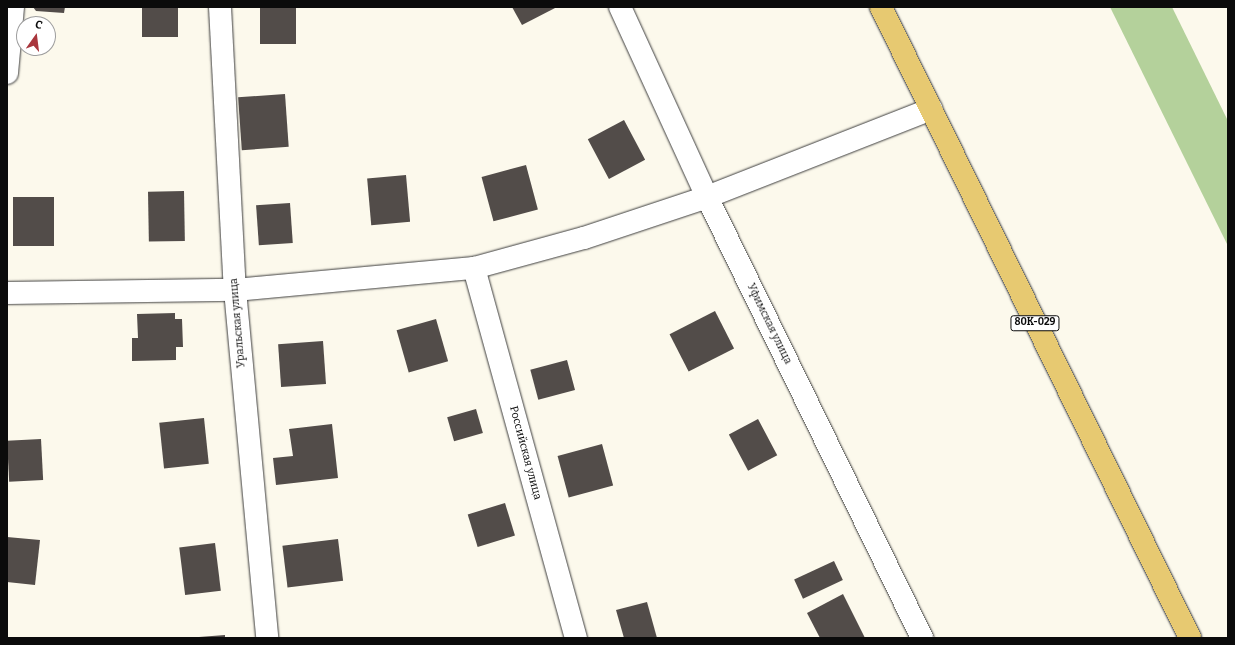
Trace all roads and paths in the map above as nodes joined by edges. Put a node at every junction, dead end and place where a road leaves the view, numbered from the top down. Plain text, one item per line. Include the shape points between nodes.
1 (13, 7) edge
2 (220, 7) edge
3 (620, 7) edge
4 (881, 7) edge
5 (7, 73) edge
6 (931, 108) junction
7 (707, 196) junction
8 (474, 268) junction
9 (235, 290) junction
10 (7, 293) edge
11 (267, 638) edge
12 (576, 638) edge
13 (922, 638) edge
14 (1190, 638) edge

1 - 5 street
2 - 9 street, Уральская улица
3 - 7 street, Уфимская улица
4 - 6 main road, 80К-029
6 - 7 street
6 - 14 main road, 80К-029
7 - 8 street via 584,238
7 - 13 street, Уфимская улица
8 - 9 street
8 - 12 street, Российская улица
9 - 10 street
9 - 11 street, Уральская улица

